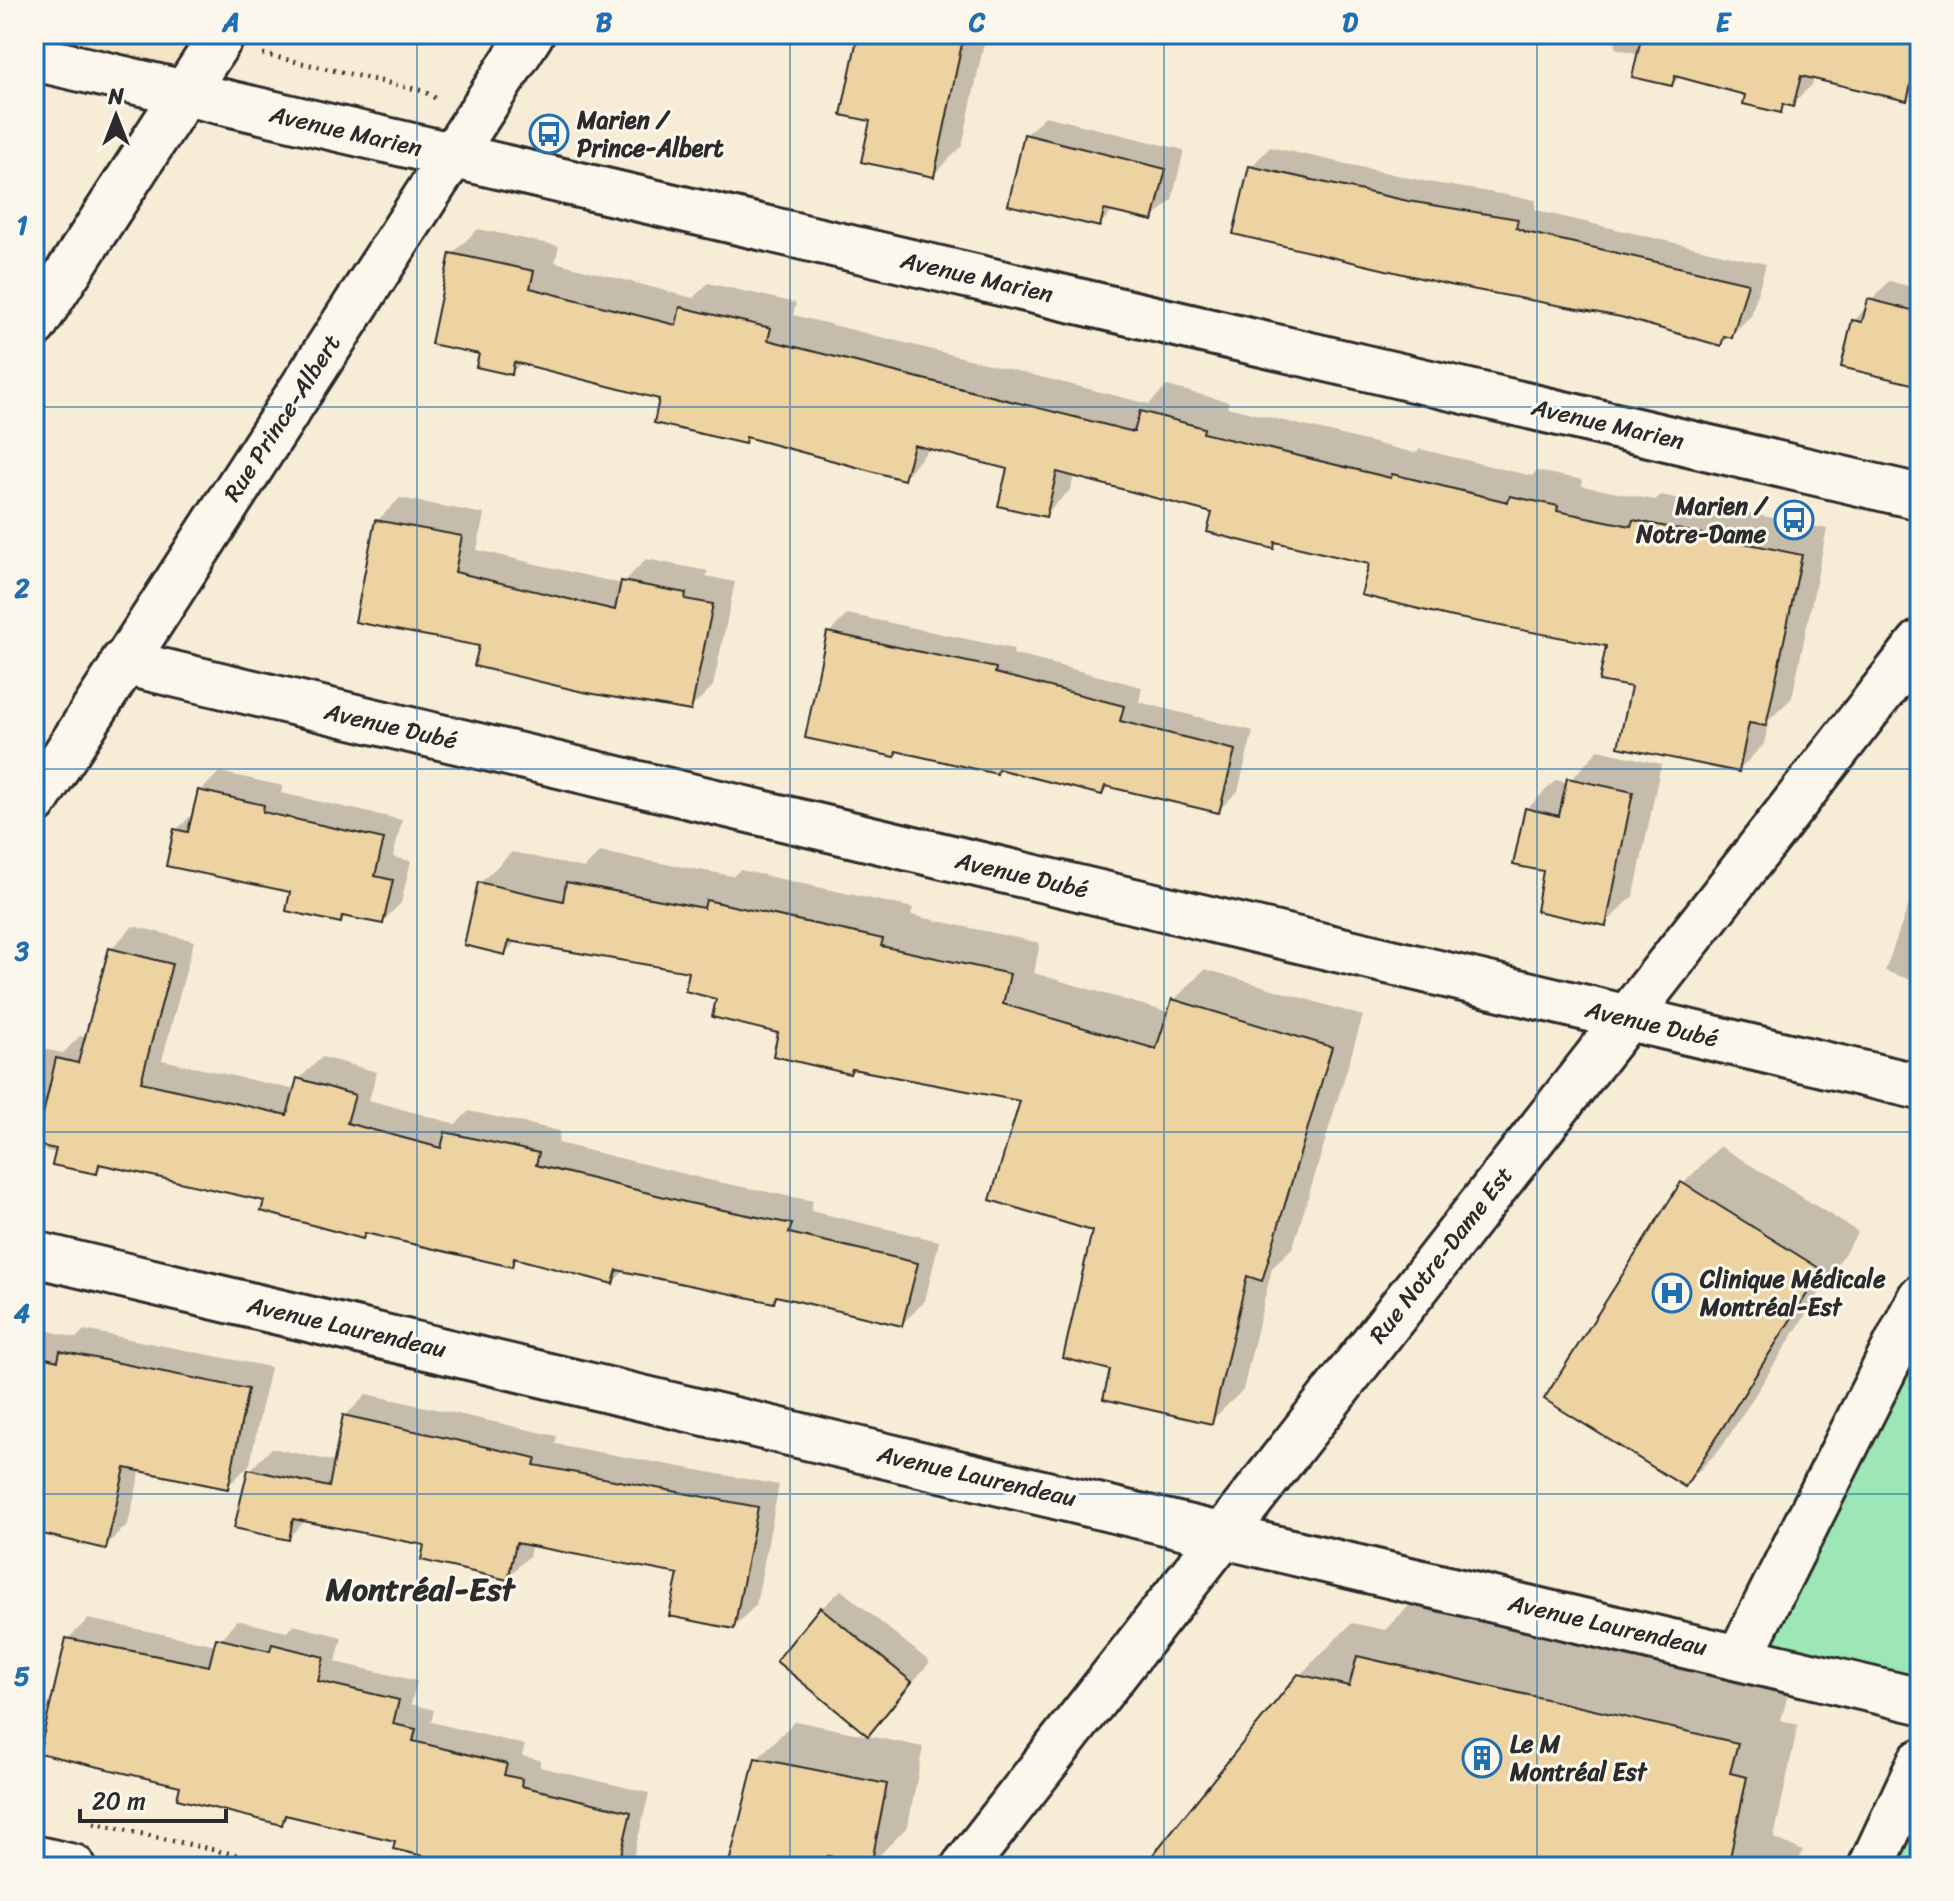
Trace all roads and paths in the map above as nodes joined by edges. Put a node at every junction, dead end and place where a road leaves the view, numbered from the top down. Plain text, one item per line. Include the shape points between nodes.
1 (531, 34) edge
2 (220, 39) edge
3 (34, 58) edge
4 (185, 94) junction
5 (438, 99) dead end
6 (454, 156) junction
7 (34, 325) edge
8 (1920, 497) edge
9 (1920, 643) edge
10 (123, 662) junction
11 (34, 803) edge
12 (1624, 1017) junction
13 (1920, 1087) edge
14 (34, 1254) edge
15 (1920, 1298) edge
16 (1225, 1536) junction
17 (1740, 1656) junction
18 (1920, 1701) edge
19 (1920, 1762) edge
20 (79, 1820) dead end
21 (34, 1858) edge
22 (73, 1867) edge
23 (290, 1867) edge
24 (964, 1867) edge
25 (1871, 1867) edge

1 - 6 street, Rue Prince-Albert
2 - 4 street
2 - 5 path
3 - 4 street, Avenue Marien
4 - 6 street, Avenue Marien
4 - 7 street
6 - 8 street, Avenue Marien
6 - 10 street, Rue Prince-Albert
9 - 12 street, Rue Notre-Dame Est
10 - 11 street, Rue Prince-Albert
10 - 12 street, Avenue Dubé
12 - 13 street, Avenue Dubé
12 - 16 street, Rue Notre-Dame Est
14 - 16 street, Avenue Laurendeau
15 - 17 street
16 - 17 street, Avenue Laurendeau
16 - 24 street, Rue Notre-Dame Est
17 - 18 street, Avenue Laurendeau
19 - 25 street
20 - 23 path
21 - 22 street

